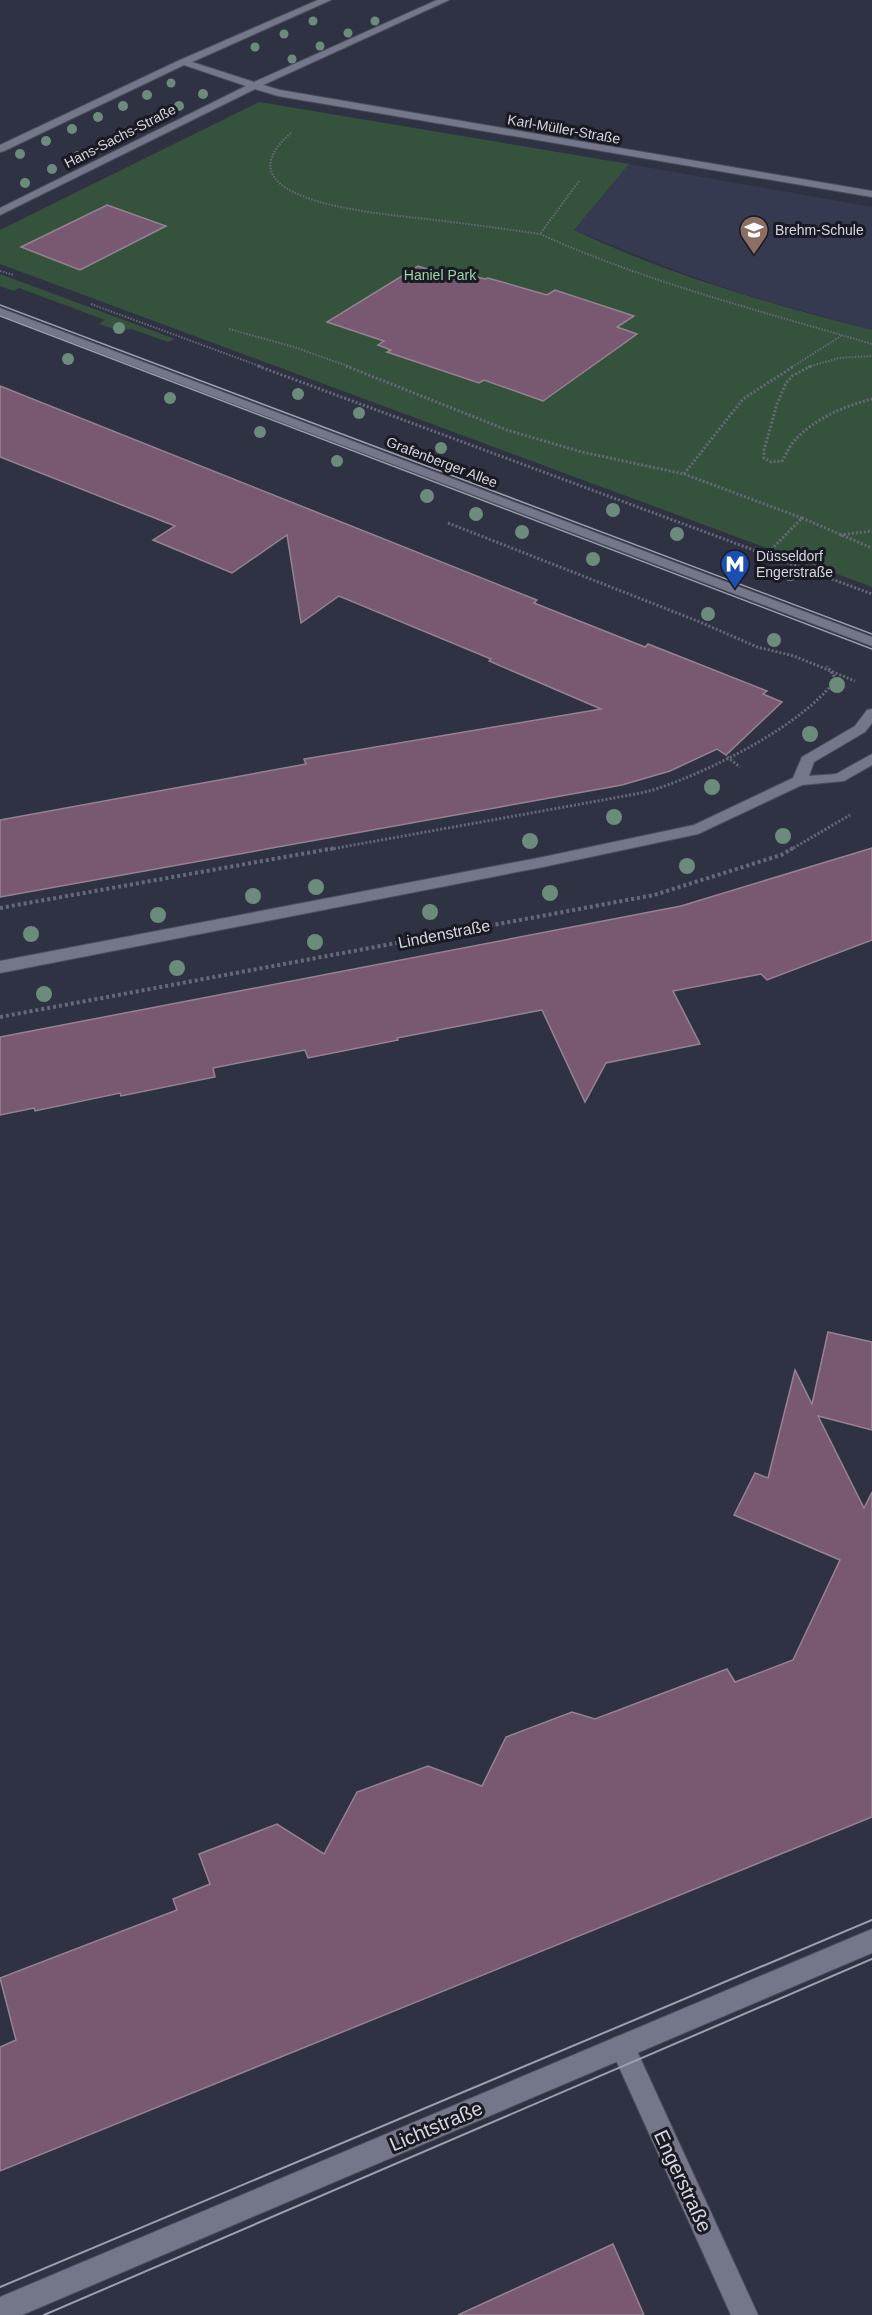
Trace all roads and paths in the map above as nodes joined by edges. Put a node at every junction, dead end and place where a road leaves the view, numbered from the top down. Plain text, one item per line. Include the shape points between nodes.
1 (326, 0) edge
2 (444, 0) edge
3 (183, 62) junction
4 (253, 86) junction
5 (300, 135) dead end
6 (0, 149) edge
7 (603, 149) junction
8 (872, 194) edge
9 (0, 212) edge
10 (540, 234) junction
11 (0, 271) edge
12 (14, 276) dead end
13 (89, 303) dead end
14 (0, 311) edge
15 (229, 329) dead end
16 (841, 336) junction
17 (872, 344) edge
18 (872, 356) edge
19 (777, 378) junction
20 (787, 381) junction
21 (872, 399) edge
22 (684, 474) junction
23 (802, 518) junction
24 (872, 531) edge
25 (840, 535) junction
26 (872, 548) edge
27 (766, 555) junction
28 (872, 594) edge
29 (872, 642) edge
30 (830, 670) dead end
31 (872, 712) edge
32 (727, 757) junction
33 (872, 759) edge
34 (745, 771) dead end
35 (799, 781) junction
36 (858, 811) dead end
37 (0, 908) edge
38 (0, 967) edge
39 (0, 1017) edge
40 (872, 1941) edge
41 (622, 2047) junction
42 (0, 2311) edge
43 (745, 2315) edge

1 - 3 street
2 - 4 street, Hans-Sachs-Straße
3 - 4 street
3 - 6 street
4 - 7 street, Karl-Müller-Straße
4 - 9 street, Hans-Sachs-Straße
5 - 10 path via 290,133 272,152 271,171 282,186 312,201
7 - 8 street, Karl-Müller-Straße
7 - 10 path
10 - 16 path via 693,291
11 - 12 path
13 - 27 path, Grafenberger Allee
14 - 29 street, Grafenberger Allee
15 - 22 path via 271,339 545,443
16 - 17 path
16 - 19 path
18 - 20 path via 843,357 816,364
19 - 20 path
19 - 22 path via 743,399
20 - 21 path via 763,450 764,458 771,462 782,460 792,443 831,414
22 - 23 path
23 - 25 path
23 - 27 path
24 - 25 path
25 - 26 path
27 - 28 path, Grafenberger Allee
30 - 32 path via 836,679 834,684 811,706
31 - 35 street via 860,729 807,760
32 - 34 path
32 - 37 path via 667,786 614,798
33 - 35 street via 839,778
35 - 38 street via 698,829
36 - 39 path, Lindenstraße via 781,855 654,895
40 - 41 street, Lichtstraße
41 - 42 street, Lichtstraße
41 - 43 street, Engerstraße

